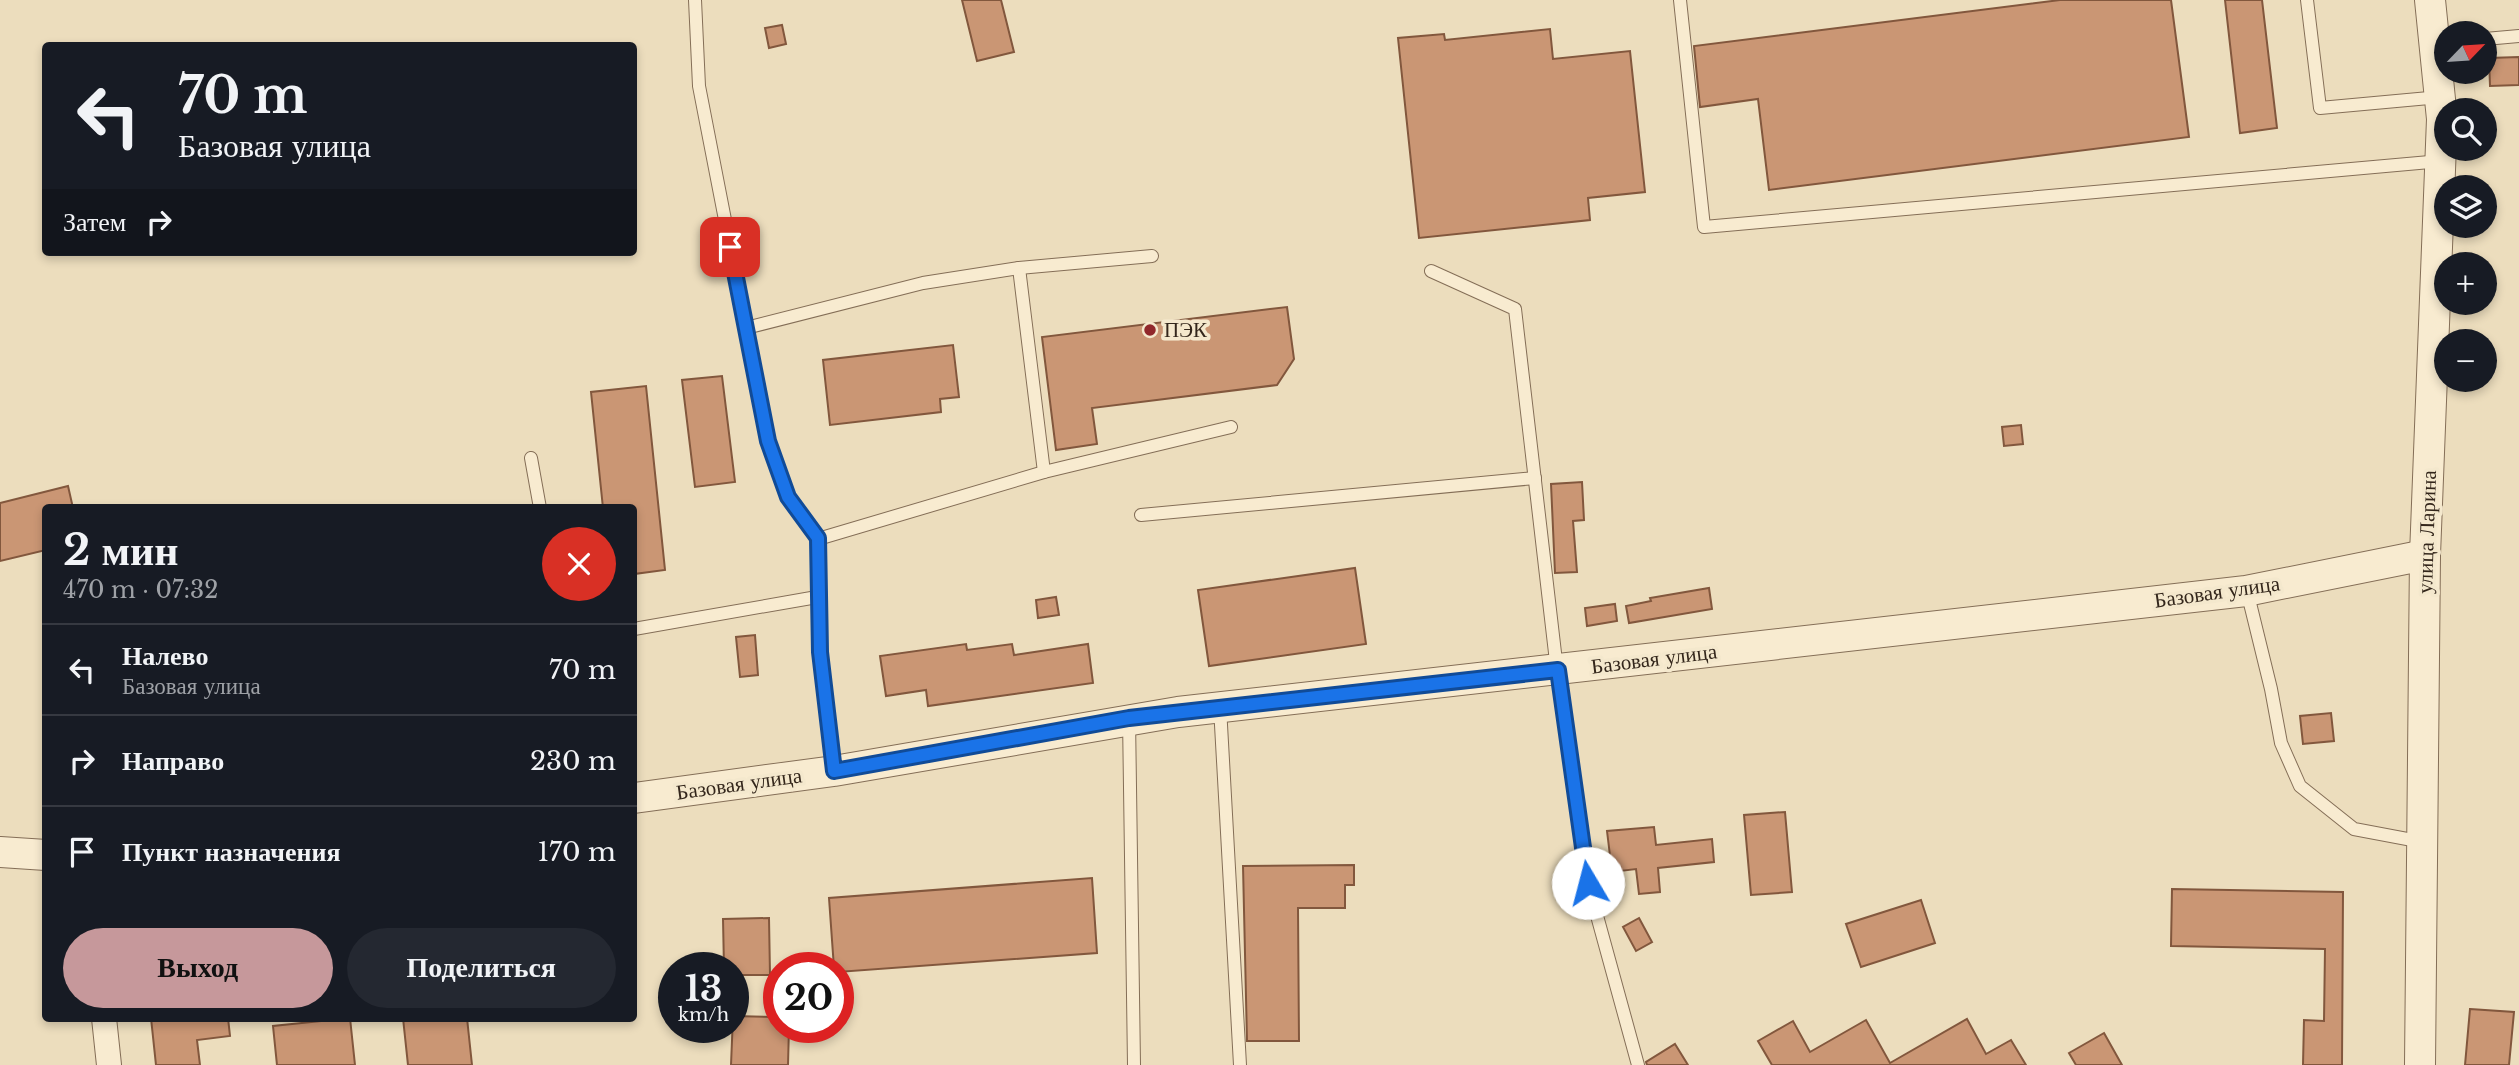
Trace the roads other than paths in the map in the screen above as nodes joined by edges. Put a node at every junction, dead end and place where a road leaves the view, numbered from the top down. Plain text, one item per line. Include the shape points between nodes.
1 (695, 0) edge
2 (1680, 0) edge
3 (2307, 0) edge
4 (2430, 0) edge
5 (2435, 21) edge
6 (2519, 36) edge
7 (2497, 38) edge
8 (2440, 84) edge
9 (2440, 97) joint
10 (2441, 161) joint
11 (1152, 256) dead end
12 (1019, 268) junction
13 (1431, 271) dead end
14 (746, 328) junction
15 (1231, 427) dead end
16 (531, 458) dead end
17 (1044, 472) junction
18 (1535, 478) junction
19 (539, 504) edge
20 (1141, 515) dead end
21 (818, 538) junction
22 (2425, 555) junction
23 (2246, 591) junction
24 (817, 597) junction
25 (637, 627) edge
26 (1558, 670) junction
27 (1220, 707) junction
28 (1129, 718) junction
29 (834, 771) junction
30 (637, 798) edge
31 (2424, 842) junction
32 (0, 852) edge
33 (42, 855) edge
34 (104, 1022) edge
35 (109, 1065) edge
36 (1134, 1065) edge
37 (1240, 1065) edge
38 (1638, 1065) edge
39 (2420, 1065) edge

1 - 14 lane via 699,86
2 - 10 lane via 1704,227
3 - 9 lane via 2320,107
4 - 5 street, улица Ларина
6 - 7 lane
8 - 9 street, улица Ларина
10 - 22 street, улица Ларина
11 - 12 lane
12 - 14 lane via 923,283
12 - 17 lane
13 - 18 lane via 1515,309
14 - 21 lane via 768,441 788,497
15 - 17 lane
16 - 19 lane
17 - 21 lane
18 - 20 lane
18 - 26 lane
21 - 24 lane
22 - 23 street, Базовая улица
22 - 31 street, улица Ларина
23 - 26 street, Базовая улица
23 - 31 lane via 2281,743 2300,786 2354,829
24 - 25 lane
24 - 29 lane
26 - 27 street, Базовая улица
26 - 38 lane via 1588,883
27 - 28 street, Базовая улица
27 - 37 lane
28 - 29 street, Базовая улица
28 - 36 lane
29 - 30 street, Базовая улица
31 - 39 street, улица Ларина
32 - 33 street
34 - 35 street

